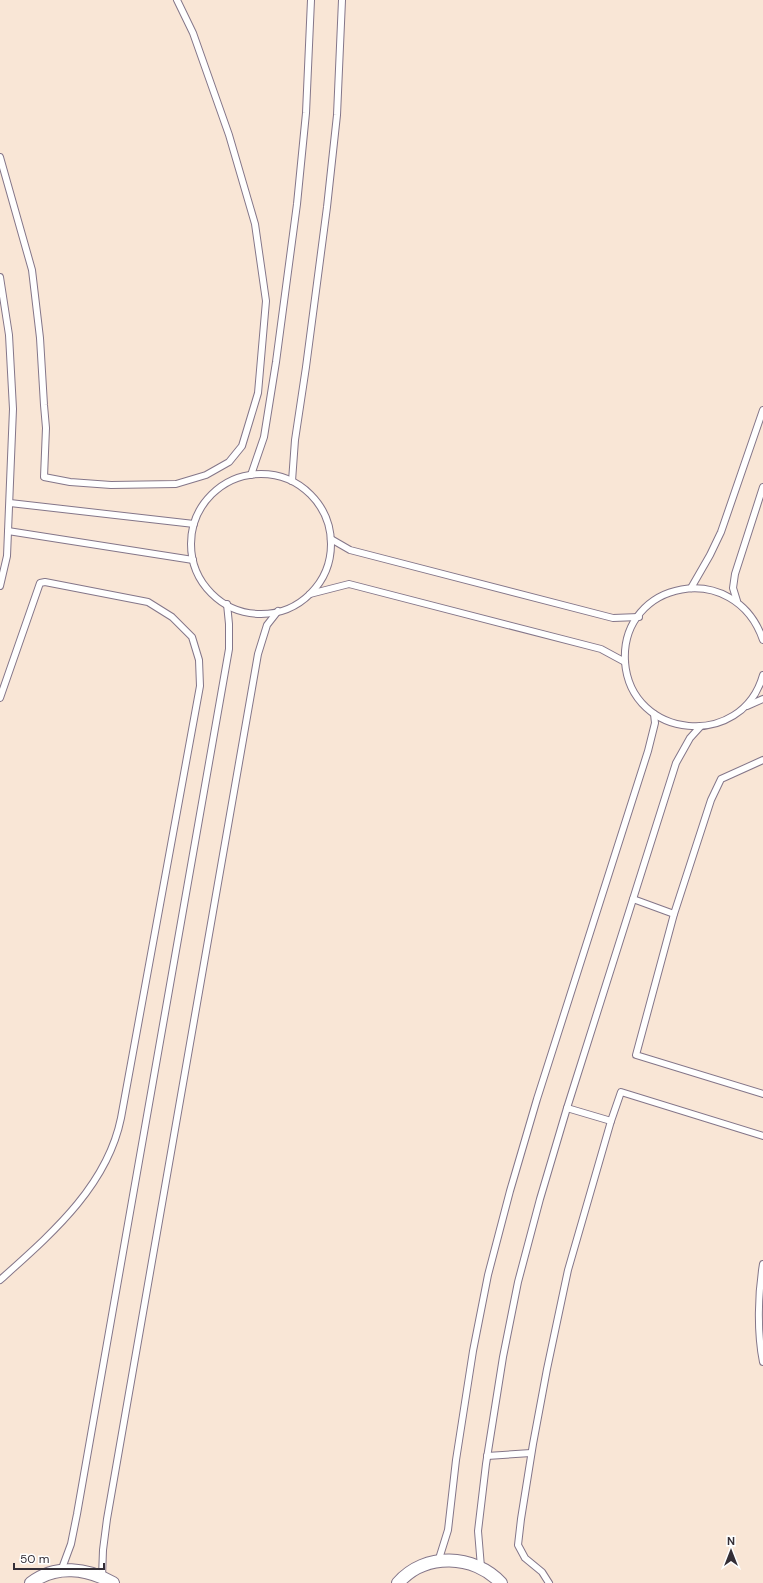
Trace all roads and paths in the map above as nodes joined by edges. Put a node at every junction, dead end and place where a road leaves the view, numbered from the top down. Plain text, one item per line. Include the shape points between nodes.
1 (177, 0) edge
2 (311, 0) edge
3 (342, 0) edge
4 (0, 157) edge
5 (0, 277) edge
6 (763, 410) edge
7 (252, 475) junction
8 (292, 481) junction
9 (763, 487) edge
10 (10, 503) junction
11 (194, 524) junction
12 (8, 531) junction
13 (331, 539) junction
14 (193, 560) junction
15 (0, 586) edge
16 (691, 588) junction
17 (310, 594) junction
18 (737, 601) junction
19 (226, 604) junction
20 (278, 611) junction
21 (639, 616) junction
22 (763, 640) edge
23 (625, 662) junction
24 (763, 676) edge
25 (0, 698) edge
26 (763, 699) edge
27 (744, 708) junction
28 (654, 714) junction
29 (700, 727) junction
30 (763, 760) edge
31 (633, 899) junction
32 (674, 914) junction
33 (763, 1094) edge
34 (567, 1108) junction
35 (611, 1121) junction
36 (763, 1136) edge
37 (763, 1264) edge
38 (0, 1280) edge
39 (763, 1362) edge
40 (531, 1453) junction
41 (487, 1456) junction
42 (438, 1562) junction
43 (481, 1567) junction
44 (61, 1571) junction
45 (108, 1580) edge
46 (31, 1583) edge
47 (398, 1583) edge
48 (502, 1583) edge
49 (549, 1583) edge

1 - 4 lane via 193,33 231,142 255,224 266,301 258,393 242,446 229,462 206,475 176,484 111,485 44,477 45,420 40,338 32,270
2 - 7 lane via 306,113 297,204 264,437
3 - 8 lane via 337,115 329,192 295,440
5 - 10 lane via 9,335 13,409
6 - 16 lane via 721,532
7 - 8 lane via 269,474
7 - 11 lane via 233,480 213,493 198,513
8 - 13 lane via 312,495 320,505
9 - 18 lane via 735,574 733,588
10 - 11 lane
10 - 12 lane
11 - 14 lane
12 - 14 lane
12 - 15 lane via 7,556
13 - 17 lane via 329,563 318,585
13 - 21 lane via 350,550 613,618
14 - 19 lane via 203,582
16 - 18 lane via 715,591
16 - 21 lane via 667,594
17 - 20 lane
17 - 23 lane via 350,584 601,649
18 - 22 lane via 754,619
19 - 20 lane via 254,613
19 - 44 lane via 229,649 77,1514 71,1544
20 - 45 lane via 267,626 258,654 107,1519 103,1550
21 - 23 lane via 628,638
23 - 28 lane via 631,686
24 - 27 lane
25 - 38 lane via 40,583 45,582 148,602 172,616 192,637 199,660 198,698 121,1118 110,1155 88,1190 56,1229
26 - 27 lane
27 - 29 lane via 724,721
28 - 29 lane via 676,724
28 - 42 lane via 655,723 648,751 537,1099 490,1268 473,1351 448,1530
29 - 31 lane via 690,738 676,763
30 - 32 lane via 721,778 711,800
31 - 32 lane
31 - 34 lane
32 - 33 lane via 636,1055
34 - 35 lane
34 - 41 lane via 518,1282
35 - 36 lane via 621,1092
35 - 40 lane via 568,1270
37 - 39 lane via 760,1279 760,1344
40 - 41 lane
40 - 49 lane via 518,1545 525,1558 542,1572
41 - 43 lane via 478,1531
42 - 43 street via 457,1561
42 - 47 street via 422,1566
43 - 48 street
44 - 45 street via 79,1570
44 - 46 street via 43,1576

